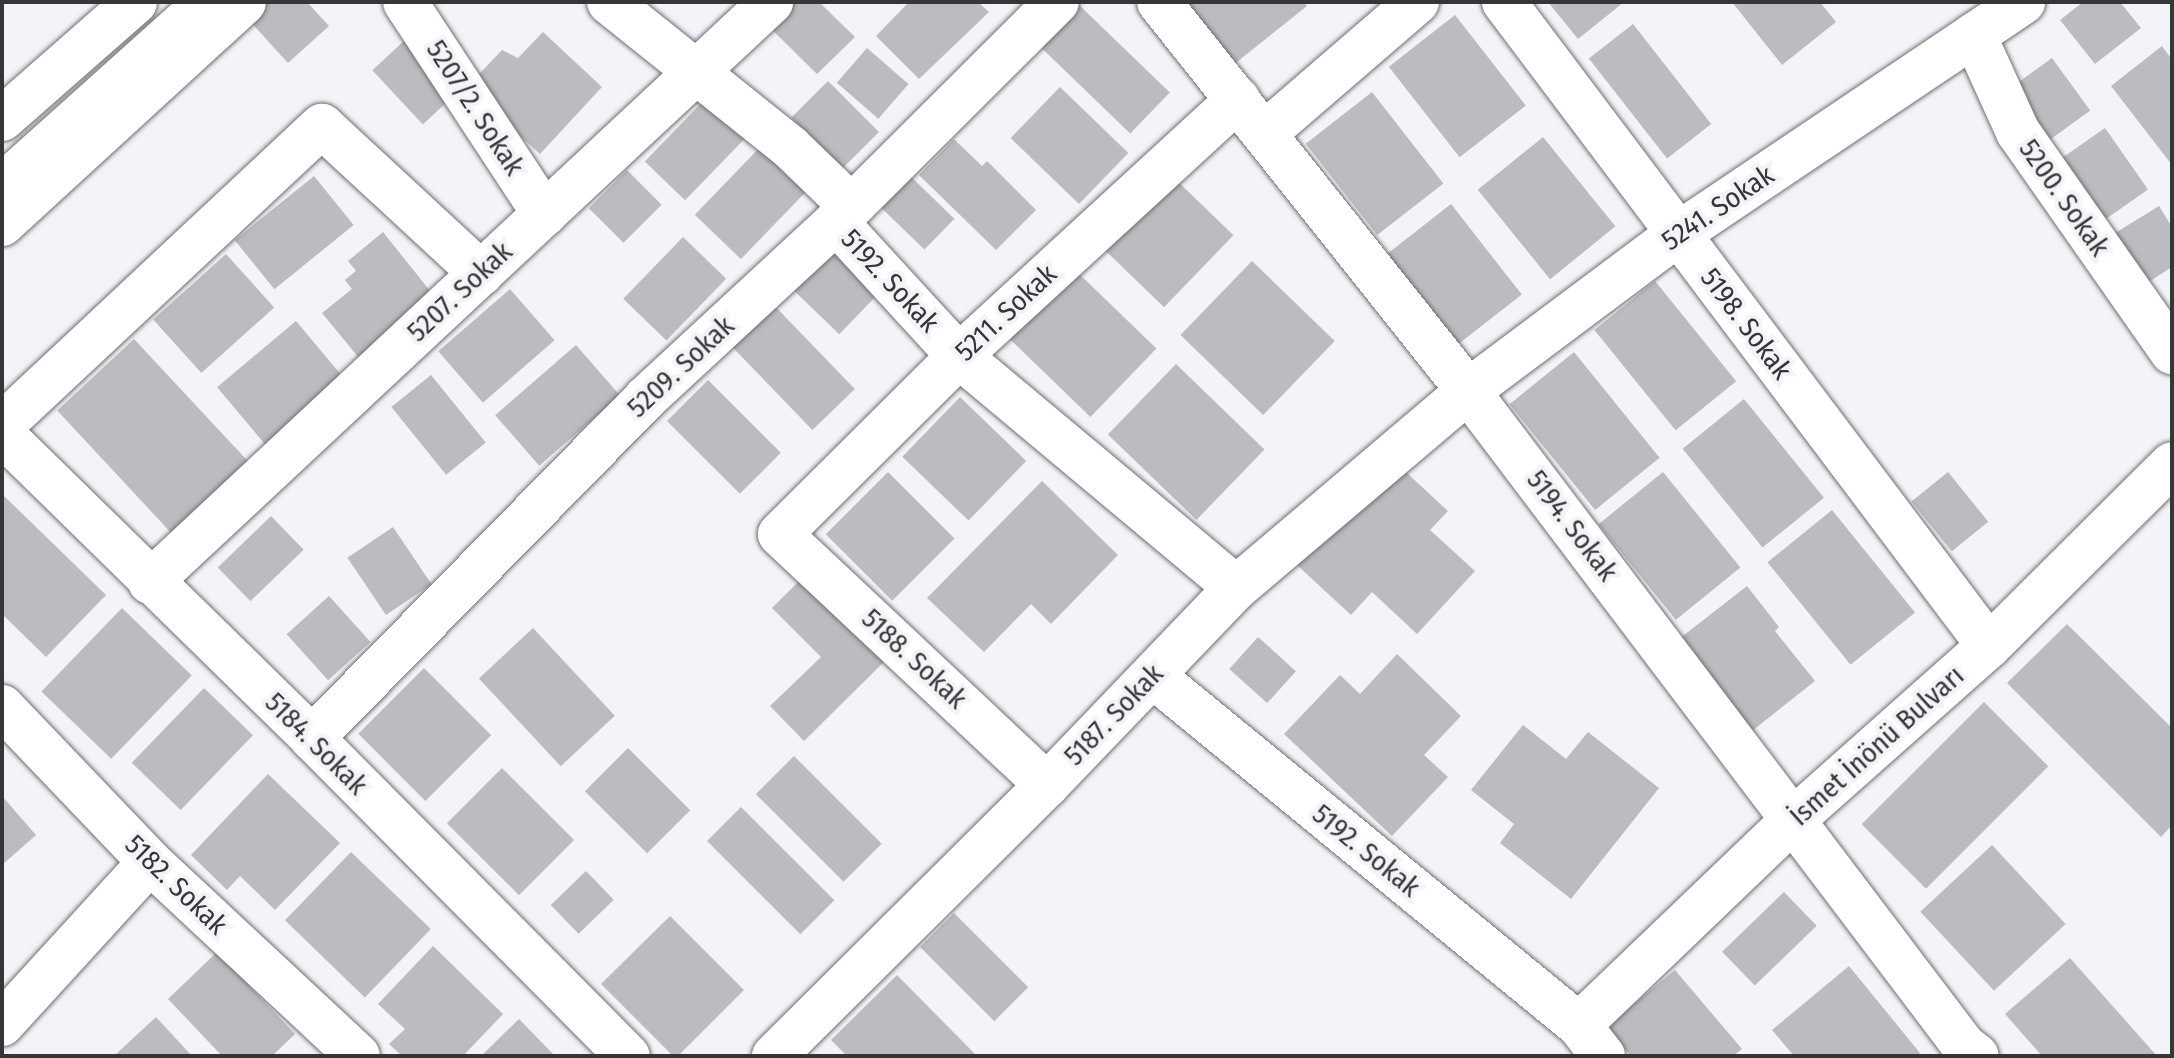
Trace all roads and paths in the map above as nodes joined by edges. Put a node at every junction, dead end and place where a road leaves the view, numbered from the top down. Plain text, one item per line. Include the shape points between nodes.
1 (135, 2) edge
2 (207, 2) edge
3 (244, 2) edge
4 (405, 2) edge
5 (609, 2) edge
6 (771, 2) edge
7 (1057, 2) edge
8 (1159, 2) edge
9 (1417, 2) edge
10 (1504, 2) edge
11 (2023, 2) edge
12 (1974, 35) junction
13 (695, 71) junction
14 (1238, 99) junction
15 (2, 119) edge
16 (1265, 133) junction
17 (2, 186) edge
18 (544, 214) junction
19 (844, 214) junction
20 (2, 224) edge
21 (1678, 234) junction
22 (481, 273) junction
23 (2172, 352) edge
24 (959, 356) junction
25 (1468, 391) junction
26 (2, 425) edge
27 (2, 434) edge
28 (2172, 464) edge
29 (780, 534) joint
30 (150, 582) junction
31 (1236, 588) junction
32 (1989, 646) junction
33 (1153, 676) junction
34 (2, 707) edge
35 (312, 738) junction
36 (1047, 785) junction
37 (1795, 818) junction
38 (150, 862) junction
39 (2, 1024) edge
40 (1591, 1041) edge
41 (1965, 1053) edge
42 (358, 1056) edge
43 (628, 1056) edge
44 (774, 1056) edge

1 - 15 main road
2 - 17 main road
3 - 20 main road
4 - 18 main road, 5207/2. Sokak
5 - 13 main road, 5192. Sokak
6 - 13 main road, 5207. Sokak
7 - 19 main road, 5209. Sokak
8 - 14 main road, 5194. Sokak
9 - 16 main road
10 - 21 main road, 5198. Sokak
11 - 12 main road, 5241. Sokak
12 - 21 main road, 5241. Sokak
12 - 23 main road, 5200. Sokak via 2018,132
13 - 18 main road, 5207. Sokak
13 - 19 main road, 5192. Sokak via 790,147
14 - 16 main road, 5194. Sokak
14 - 24 main road, 5211. Sokak
16 - 25 main road, 5194. Sokak
18 - 22 main road, 5207. Sokak
19 - 24 main road, 5192. Sokak
19 - 35 main road, 5209. Sokak via 645,399
21 - 25 main road, 5241. Sokak
21 - 32 main road, 5198. Sokak
22 - 26 main road via 322,126
22 - 30 main road, 5207. Sokak
24 - 29 main road, 5211. Sokak
24 - 31 main road, 5192. Sokak
25 - 31 main road, 5187. Sokak
25 - 37 main road, 5194. Sokak
27 - 30 main road, 5184. Sokak
28 - 32 main road, İsmet İnönü Bulvarı
29 - 36 main road, 5188. Sokak
30 - 35 main road, 5184. Sokak
31 - 33 main road, 5187. Sokak
32 - 37 main road, İsmet İnönü Bulvarı
33 - 36 main road, 5187. Sokak
33 - 40 main road, 5192. Sokak
34 - 38 main road, 5182. Sokak
35 - 43 main road, 5184. Sokak
36 - 44 main road, 5187. Sokak
37 - 40 main road, İsmet İnönü Bulvarı
37 - 41 main road, 5194. Sokak
38 - 39 main road
38 - 42 main road, 5182. Sokak

